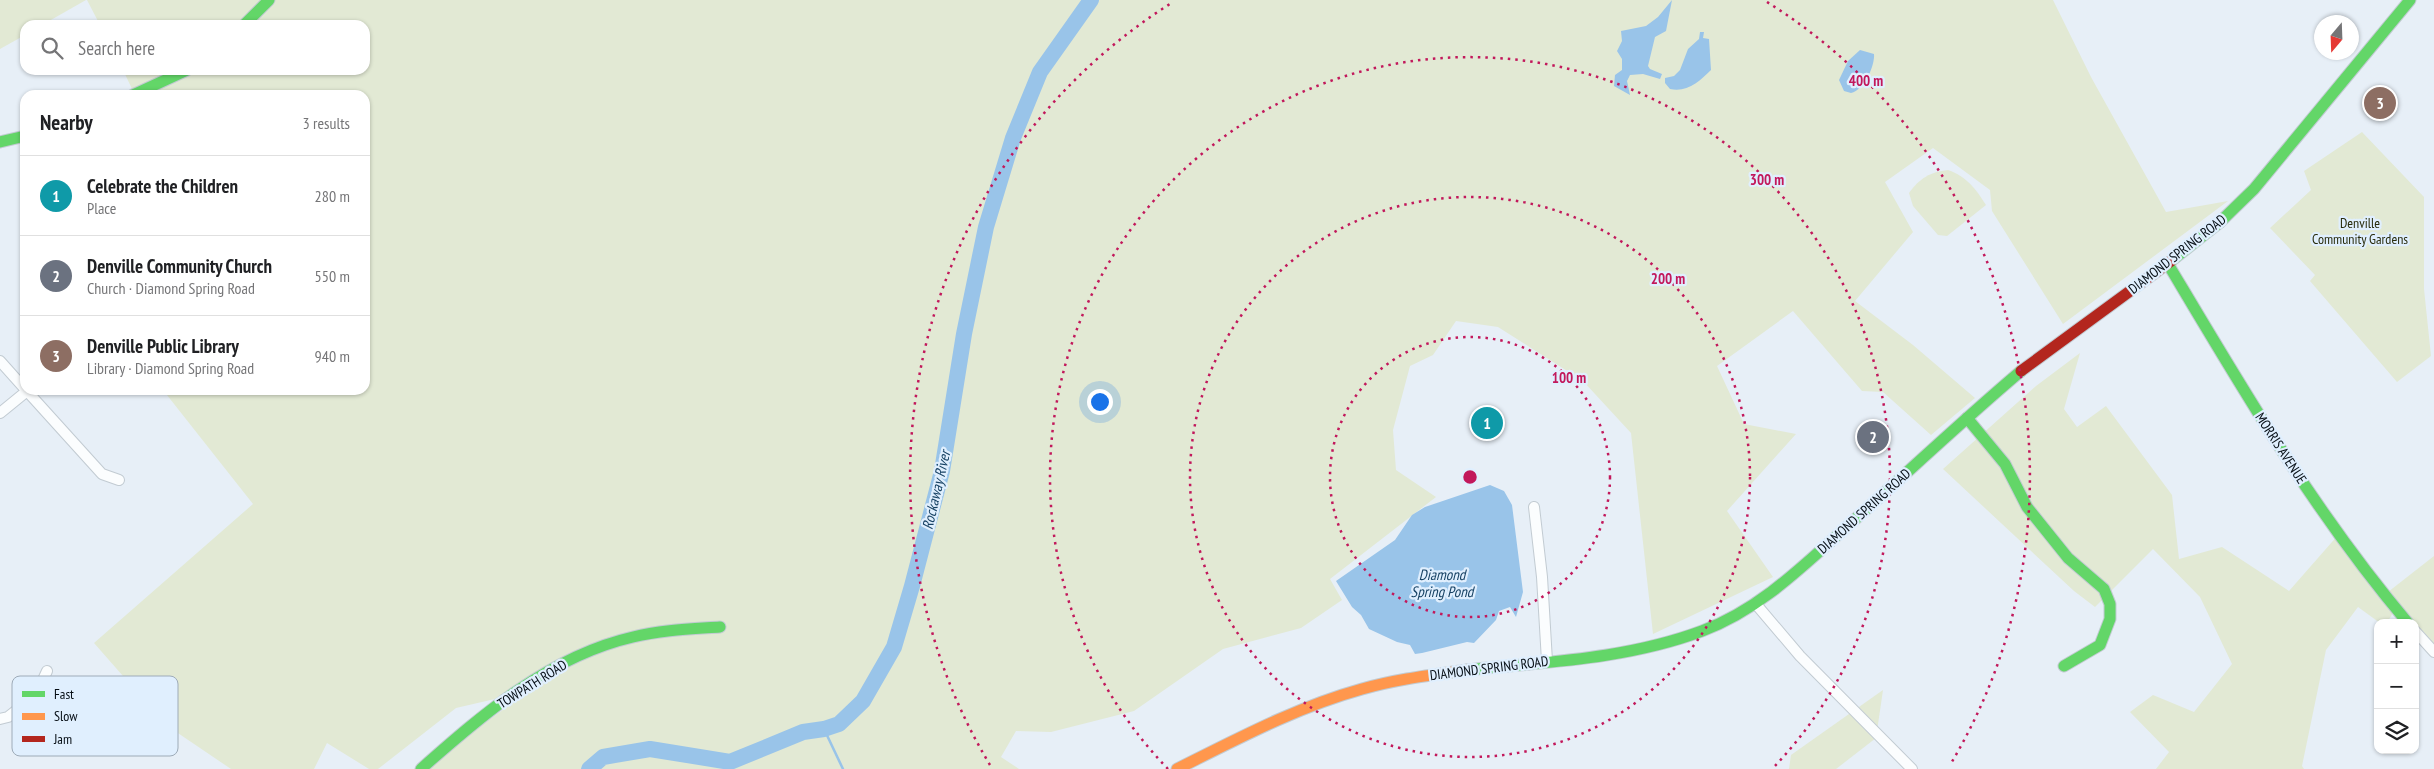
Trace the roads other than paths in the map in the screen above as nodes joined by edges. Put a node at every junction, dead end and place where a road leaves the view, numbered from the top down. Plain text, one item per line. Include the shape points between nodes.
1 (269, 0) edge
2 (2410, 0) edge
3 (249, 20) edge
4 (177, 75) edge
5 (144, 90) edge
6 (20, 137) edge
7 (0, 142) edge
8 (2168, 264) junction
9 (0, 361) edge
10 (20, 383) edge
11 (21, 395) edge
12 (31, 395) edge
13 (0, 414) edge
14 (1967, 418) junction
15 (119, 480) dead end
16 (1534, 507) dead end
17 (1755, 603) junction
18 (2405, 619) edge
19 (720, 627) dead end
20 (2419, 635) edge
21 (2434, 652) edge
22 (1546, 661) junction
23 (2064, 666) dead end
24 (46, 671) dead end
25 (44, 676) edge
26 (12, 714) edge
27 (0, 719) edge
28 (421, 769) edge
29 (1177, 769) edge
30 (1912, 769) edge

1 - 3 street
2 - 8 street, DIAMOND SPRING ROAD via 2254,189 2219,223
4 - 5 street
6 - 7 street
8 - 14 street, DIAMOND SPRING ROAD via 2020,372
8 - 18 street, MORRIS AVENUE via 2293,469 2368,574
9 - 10 street
11 - 13 street
12 - 15 street via 102,474
14 - 17 street, DIAMOND SPRING ROAD via 1782,585
14 - 23 street via 2005,464 2027,507 2068,558 2104,589 2110,604 2110,619 2100,645
16 - 22 street via 1542,577
17 - 22 street, DIAMOND SPRING ROAD via 1704,630 1660,645
17 - 30 street via 1800,656
19 - 28 street, TOWPATH ROAD via 658,632 619,640 555,666 501,702
20 - 21 street
22 - 29 street, DIAMOND SPRING ROAD via 1437,674 1358,690 1277,719
24 - 25 street
26 - 27 street

